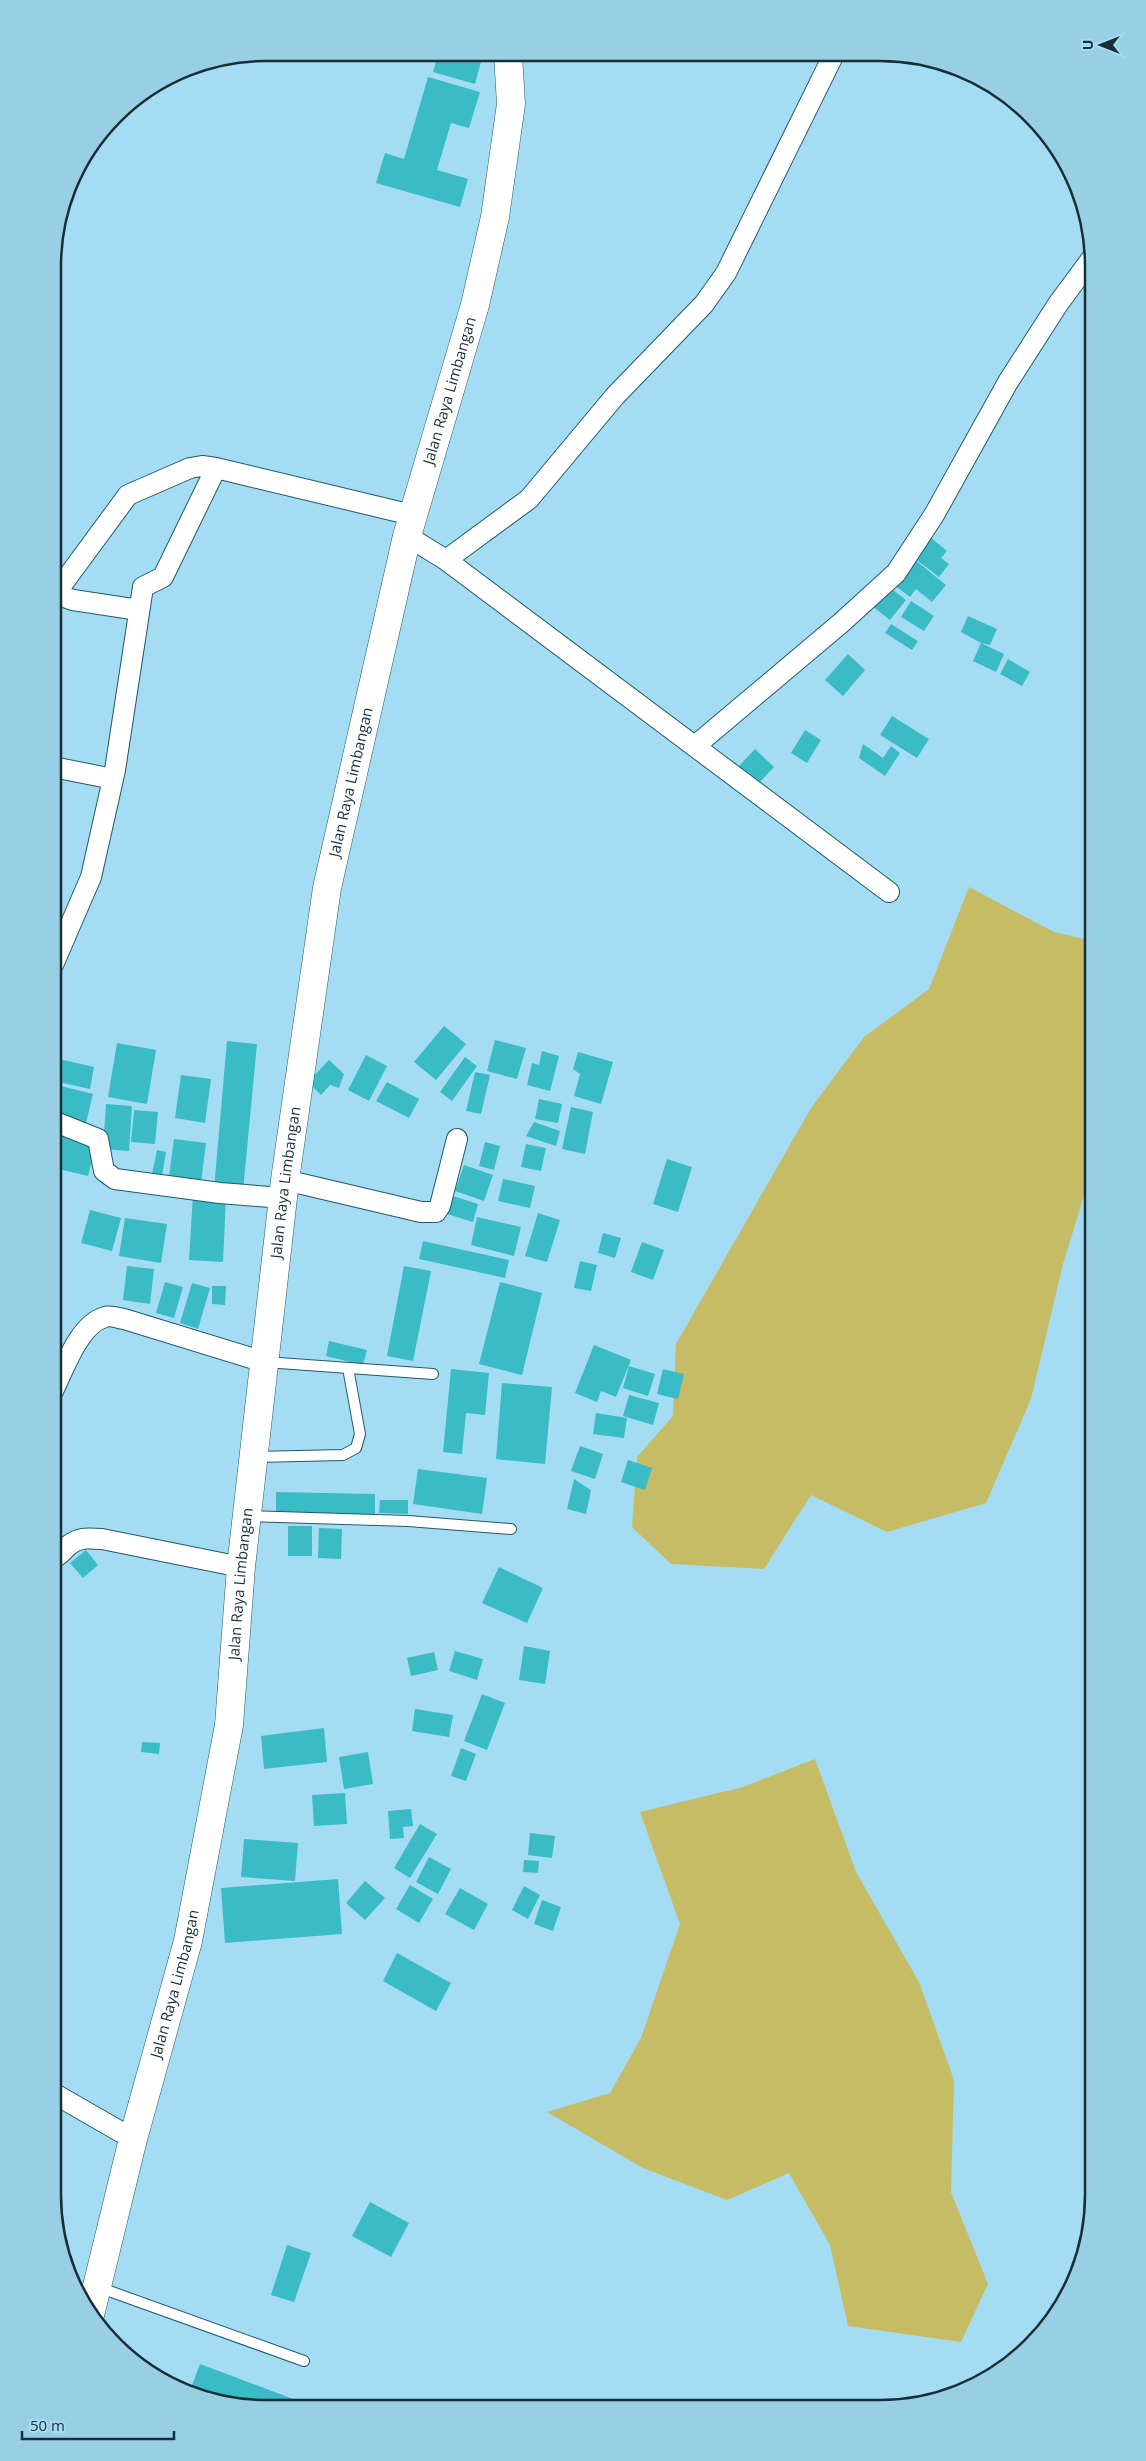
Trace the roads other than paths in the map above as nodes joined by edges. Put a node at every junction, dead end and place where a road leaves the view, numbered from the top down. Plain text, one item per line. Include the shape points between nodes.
1 (508, 61) edge
2 (831, 61) edge
3 (1085, 267) edge
4 (216, 468) junction
5 (409, 526) junction
6 (446, 560) junction
7 (61, 585) edge
8 (61, 596) edge
9 (139, 610) junction
10 (695, 746) junction
11 (61, 769) edge
12 (113, 779) junction
13 (889, 892) dead end
14 (61, 946) edge
15 (61, 1124) edge
16 (457, 1139) dead end
17 (284, 1189) junction
18 (264, 1362) junction
19 (348, 1368) junction
20 (433, 1374) dead end
21 (61, 1375) edge
22 (255, 1457) junction
23 (248, 1516) junction
24 (511, 1529) dead end
25 (61, 1553) edge
26 (241, 1567) junction
27 (61, 2098) edge
28 (133, 2139) junction
29 (97, 2287) junction
30 (93, 2304) edge
31 (304, 2361) dead end

1 - 5 highway, Jalan Raya Limbangan via 511,104 494,217 475,305
2 - 6 street via 713,294 615,396 530,498
3 - 10 street via 1008,382 934,515 896,573
4 - 5 street
4 - 7 street via 190,468 128,495
4 - 9 street via 163,578 144,584
5 - 6 street
5 - 17 highway, Jalan Raya Limbangan via 327,888
6 - 10 street
8 - 9 street
9 - 12 street
10 - 13 street
11 - 12 street
12 - 14 street via 91,877
15 - 17 street via 98,1140 104,1170 115,1179 220,1193
16 - 17 street via 436,1212
17 - 18 highway, Jalan Raya Limbangan
18 - 19 lane
18 - 21 street via 107,1316 94,1321 82,1333
18 - 22 highway, Jalan Raya Limbangan
19 - 20 lane
19 - 22 lane via 360,1434 356,1448 343,1455
22 - 23 highway, Jalan Raya Limbangan
23 - 24 lane via 399,1520
23 - 26 highway, Jalan Raya Limbangan
25 - 26 street via 69,1544 82,1538 102,1539
26 - 28 highway, Jalan Raya Limbangan via 226,1744 188,1941
27 - 28 street
28 - 29 highway, Jalan Raya Limbangan
29 - 30 highway, Jalan Raya Limbangan
29 - 31 lane

